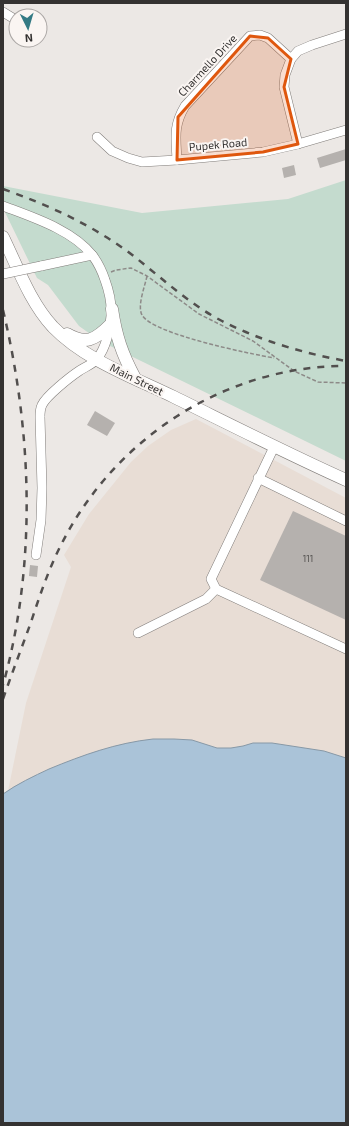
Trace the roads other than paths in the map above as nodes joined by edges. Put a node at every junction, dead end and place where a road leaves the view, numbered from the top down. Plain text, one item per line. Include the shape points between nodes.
1 (4, 3) edge
2 (3, 11) edge
3 (346, 34) edge
4 (291, 59) junction
5 (346, 130) edge
6 (97, 137) dead end
7 (298, 144) junction
8 (177, 160) junction
9 (3, 206) edge
10 (3, 237) edge
11 (92, 255) junction
12 (3, 274) edge
13 (112, 309) junction
14 (110, 325) junction
15 (53, 327) junction
16 (97, 359) junction
17 (135, 378) junction
18 (274, 447) junction
19 (319, 468) junction
20 (258, 478) junction
21 (346, 480) edge
22 (346, 485) edge
23 (346, 521) edge
24 (36, 555) dead end
25 (216, 589) junction
26 (138, 633) dead end
27 (346, 649) edge

1 - 2 street
3 - 4 street via 298,52
4 - 7 street via 284,87
4 - 8 street, Charmello Drive via 268,38 260,35 250,36 185,106 178,117
5 - 7 street, Pupek Road
6 - 8 street, Pupek Road via 112,151 142,162
7 - 8 street, Pupek Road via 263,152
9 - 11 street via 40,220 68,235
10 - 15 main road, Main Street via 32,297
11 - 12 street, bridge
11 - 13 street via 108,286
13 - 14 street
13 - 17 main road via 120,347
14 - 15 main road via 94,339 85,340 73,338
14 - 16 street
15 - 16 main road, Main Street
16 - 17 main road, Main Street
16 - 24 street via 45,399 41,407 41,520
17 - 18 main road, Main Street
18 - 19 main road, Main Street
18 - 20 street
19 - 21 main road, Main Street
19 - 22 main road, Main Street
20 - 23 street
20 - 25 street via 211,579
25 - 26 street via 206,599
25 - 27 street

